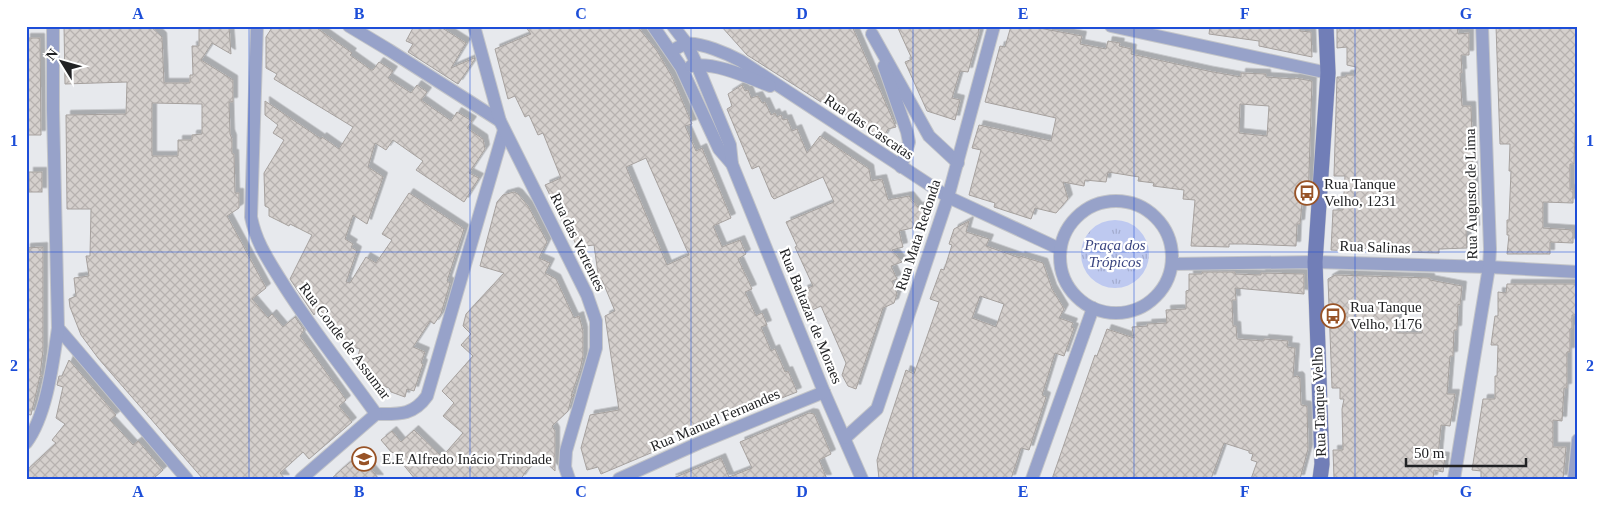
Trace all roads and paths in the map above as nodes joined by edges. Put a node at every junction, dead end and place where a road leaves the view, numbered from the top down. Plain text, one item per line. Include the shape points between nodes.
1 (53, 26) edge
2 (257, 26) edge
3 (349, 26) edge
4 (474, 26) edge
5 (673, 26) edge
6 (994, 26) edge
7 (1111, 26) edge
8 (1326, 26) edge
9 (1482, 26) edge
10 (657, 27) edge
11 (871, 30) edge
12 (687, 44) junction
13 (671, 51) junction
14 (697, 65) junction
15 (681, 67) junction
16 (1328, 73) junction
17 (796, 97) junction
18 (502, 126) junction
19 (929, 136) junction
20 (909, 142) junction
21 (958, 163) junction
22 (732, 164) junction
23 (900, 167) junction
24 (948, 197) junction
25 (1060, 249) junction
26 (1315, 262) junction
27 (1172, 264) junction
28 (1489, 267) junction
29 (1578, 272) edge
30 (1093, 308) junction
31 (58, 328) junction
32 (824, 392) junction
33 (376, 414) junction
34 (845, 438) junction
35 (1578, 440) edge
36 (26, 443) edge
37 (187, 479) edge
38 (301, 479) edge
39 (569, 479) edge
40 (619, 479) edge
41 (862, 479) edge
42 (1032, 479) edge
43 (1320, 479) edge
44 (1454, 479) edge
45 (1574, 479) edge

1 - 31 street
2 - 33 street, Rua Conde de Assumar via 251,218 254,232 258,244 318,336
3 - 18 street
4 - 18 street, Rua das Vertentes
5 - 12 street, Rua Baltazar de Moraes
6 - 21 street, Rua Mata Redonda
7 - 16 street
8 - 16 street, Rua Tanque Velho
9 - 28 street, Rua Augusto de Lima
10 - 13 street, Rua Baltazar de Moraes
11 - 19 street
11 - 20 street
12 - 13 street
12 - 14 street, Rua Baltazar de Moraes
12 - 17 street, Rua das Cascatas via 727,54
13 - 15 street, Rua Baltazar de Moraes
14 - 15 street, Rua das Cascatas
14 - 17 street, Rua das Cascatas via 740,74
14 - 22 street, Rua Baltazar de Moraes via 730,145
15 - 22 street, Rua Baltazar de Moraes via 719,150
16 - 26 street, Rua Tanque Velho
17 - 23 street, Rua das Cascatas
18 - 33 street, Rua Conde de Assumar via 427,396 413,410 400,414
18 - 39 street, Rua das Vertentes via 587,295 596,321 596,348 566,451 565,467
19 - 20 street via 920,136
19 - 21 street
20 - 23 street
21 - 24 street, Rua Mata Redonda
22 - 32 street, Rua Baltazar de Moraes
23 - 24 street, Rua das Cascatas
24 - 25 street, Rua das Cascatas
24 - 34 street, Rua Mata Redonda via 877,409
25 - 27 street via 1066,230 1078,215 1095,204 1114,200 1133,203 1151,212 1164,226 1171,244
25 - 30 street via 1060,267 1066,284 1076,298
26 - 27 street, Rua Salinas
26 - 28 street, Rua Salinas
26 - 43 street, Rua Tanque Velho
27 - 30 street via 1167,281 1157,296 1142,306 1108,313
28 - 29 street, Rua Salinas
28 - 44 street, Rua Augusto de Lima
30 - 42 street
31 - 36 street via 44,406
31 - 37 street
32 - 34 street, Rua Baltazar de Moraes
32 - 40 street, Rua Manuel Fernandes
33 - 38 street
34 - 41 street, Rua Baltazar de Moraes
35 - 45 street

